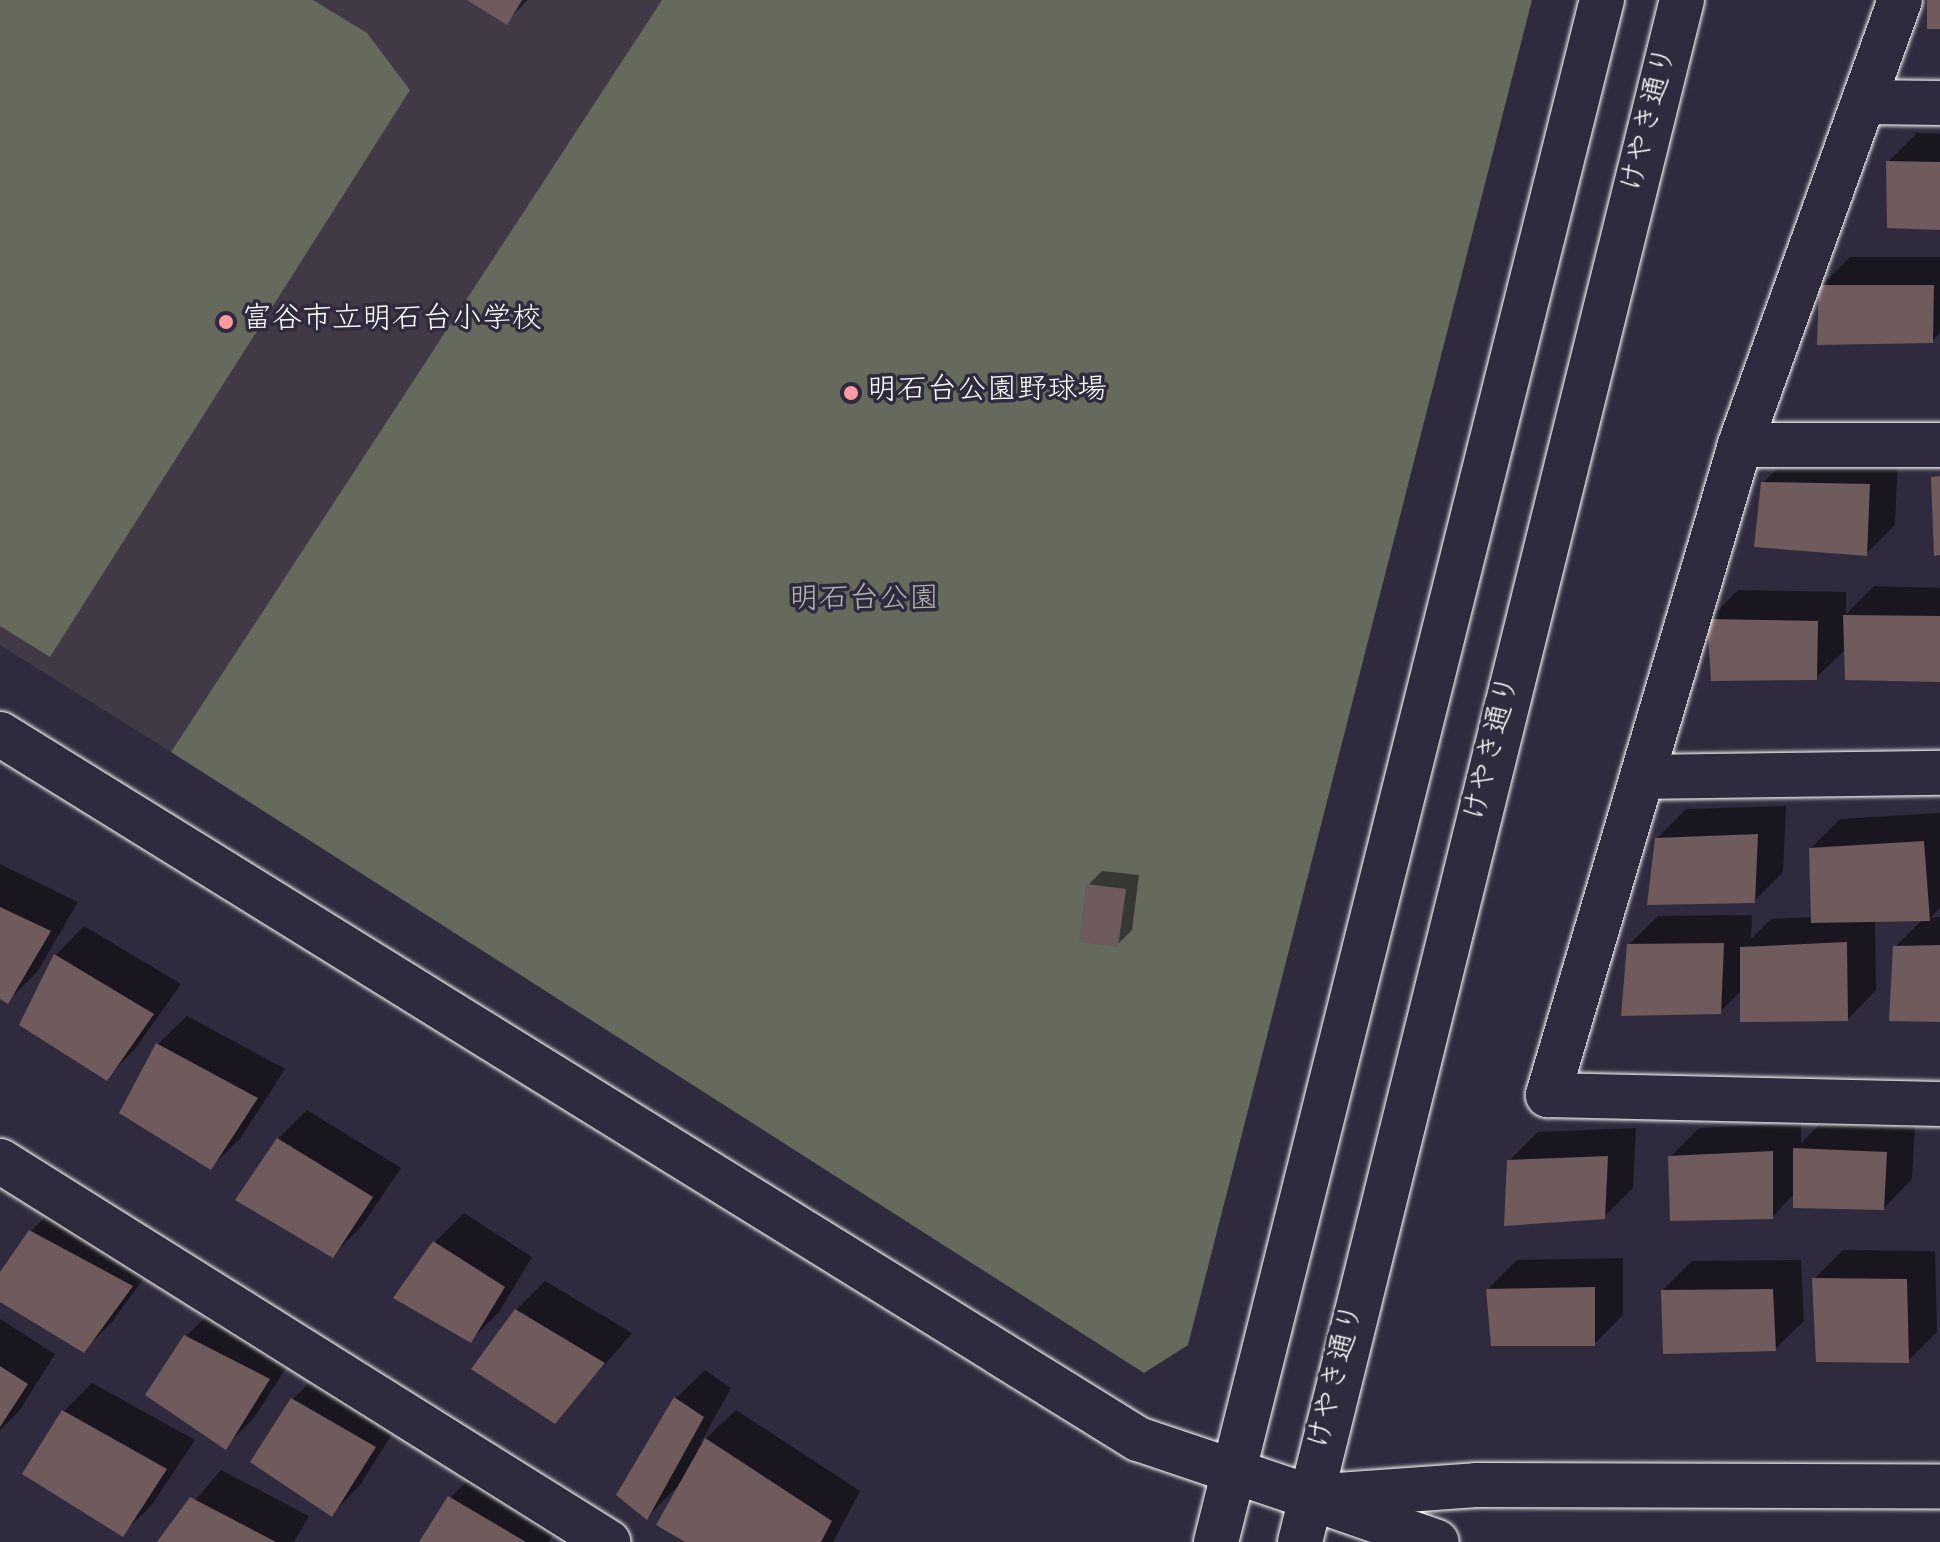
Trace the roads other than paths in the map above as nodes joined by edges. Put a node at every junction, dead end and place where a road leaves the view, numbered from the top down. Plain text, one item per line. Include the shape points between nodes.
1 (1602, 0) edge
2 (1682, 0) edge
3 (1900, 0) edge
4 (1866, 102) junction
5 (1940, 103) edge
6 (1740, 445) junction
7 (1940, 445) edge
8 (0, 734) edge
9 (1940, 773) edge
10 (1642, 777) junction
11 (1940, 1104) edge
12 (0, 1161) edge
13 (1234, 1475) junction
14 (1940, 1487) edge
15 (1310, 1497) junction
16 (608, 1542) edge
17 (1216, 1542) edge
18 (1300, 1542) edge
19 (1437, 1542) edge

1 - 13 street
2 - 15 street, けやき通り
3 - 4 street
4 - 5 street
4 - 6 street
6 - 7 street
6 - 10 street
8 - 13 street via 1138,1439
9 - 10 street
10 - 11 street via 1548,1095
12 - 16 street
13 - 15 street
13 - 17 street
14 - 15 street via 1476,1485
15 - 18 street, けやき通り
15 - 19 street

